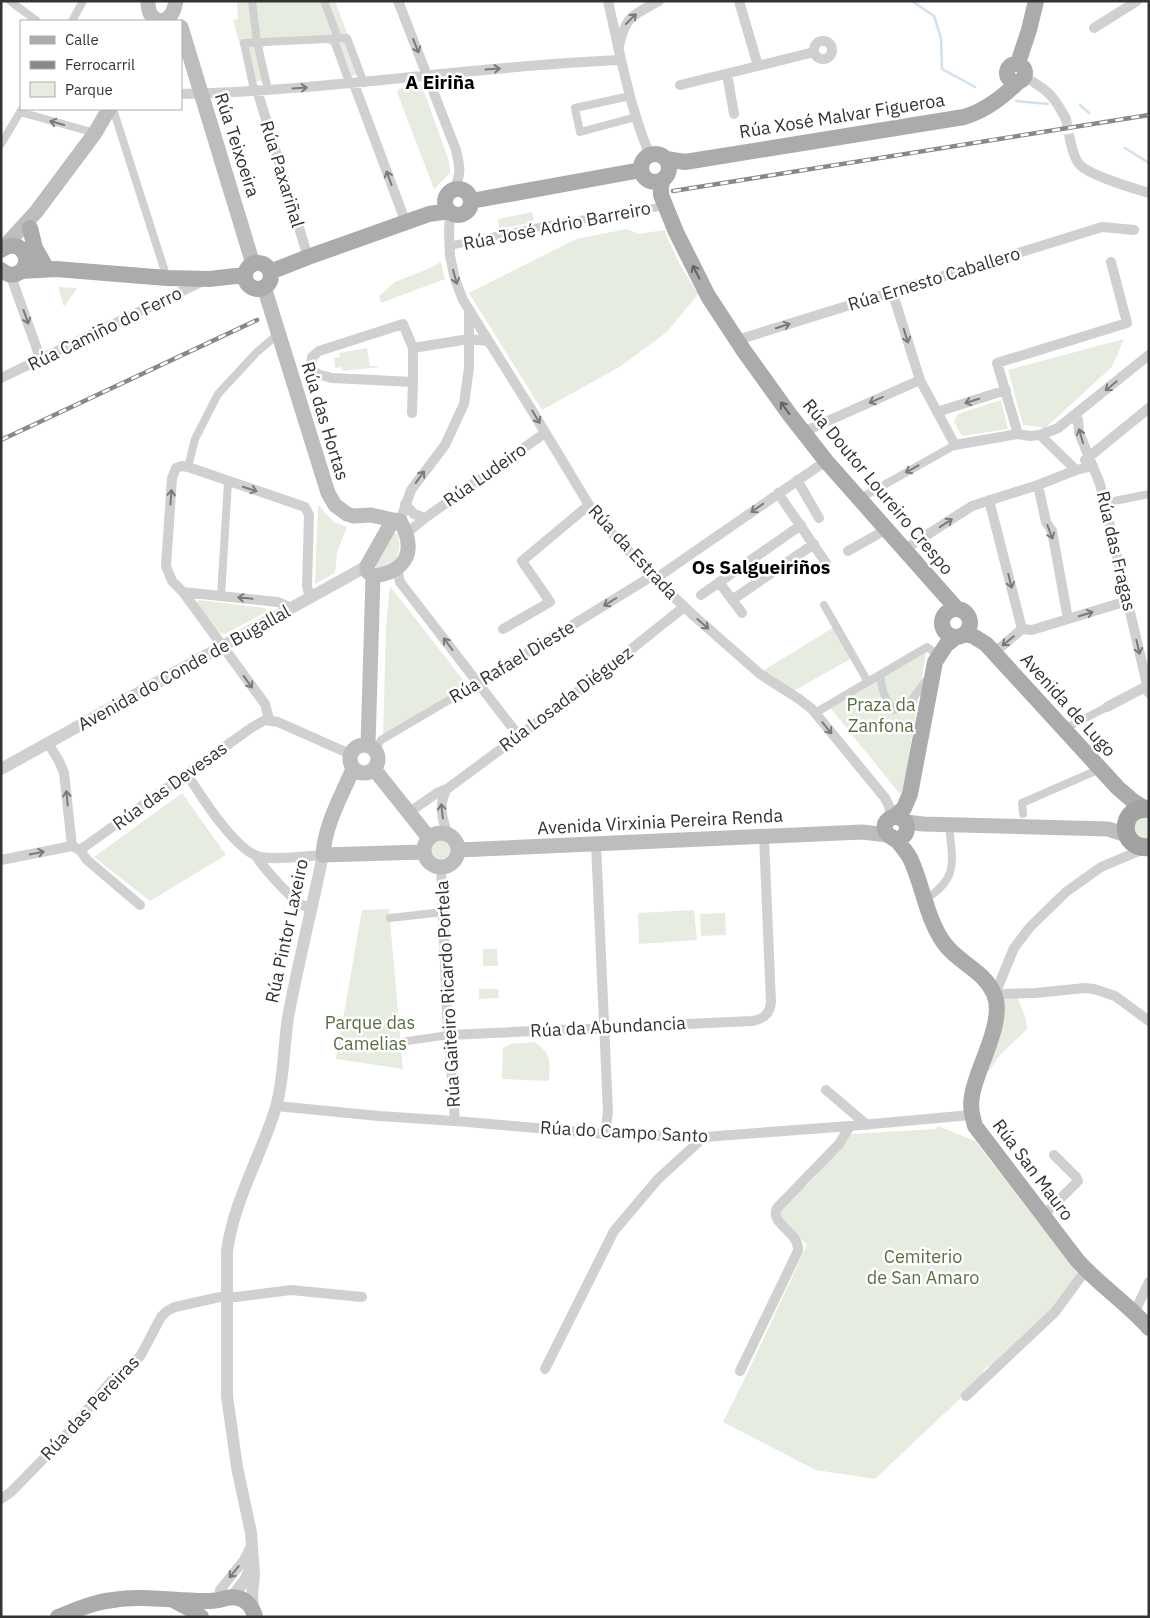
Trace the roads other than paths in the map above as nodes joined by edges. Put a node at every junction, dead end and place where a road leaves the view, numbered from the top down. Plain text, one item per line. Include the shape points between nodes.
1 (10, 1) edge
2 (83, 1) edge
3 (252, 1) edge
4 (324, 1) edge
5 (398, 1) edge
6 (608, 1) edge
7 (659, 1) edge
8 (739, 1) edge
9 (1036, 1) edge
10 (1137, 1) edge
11 (148, 2) edge
12 (176, 2) edge
13 (36, 20) edge
14 (73, 20) edge
15 (140, 20) edge
16 (160, 20) edge
17 (164, 20) edge
18 (180, 20) edge
19 (1094, 28) dead end
20 (182, 33) edge
21 (335, 38) junction
22 (256, 42) junction
23 (814, 52) dead end
24 (619, 55) junction
25 (758, 66) junction
26 (427, 74) junction
27 (728, 74) junction
28 (1017, 75) junction
29 (356, 83) junction
30 (680, 85) dead end
31 (256, 90) junction
32 (268, 90) junction
33 (182, 94) edge
34 (201, 94) junction
35 (630, 96) junction
36 (21, 110) edge
37 (108, 110) edge
38 (113, 110) edge
39 (734, 114) dead end
40 (636, 117) junction
41 (1066, 119) tunnel mouth
42 (95, 133) junction
43 (1070, 140) tunnel mouth
44 (1, 144) edge
45 (650, 154) junction
46 (670, 168) junction
47 (641, 170) junction
48 (1149, 194) edge
49 (450, 203) junction
50 (665, 206) junction
51 (429, 214) junction
52 (33, 220) junction
53 (406, 223) junction
54 (1134, 230) dead end
55 (449, 232) junction
56 (450, 246) junction
57 (2, 249) edge
58 (308, 257) junction
59 (1111, 262) dead end
60 (12, 267) edge
61 (50, 267) junction
62 (249, 269) junction
63 (167, 278) junction
64 (208, 279) junction
65 (267, 280) junction
66 (892, 291) junction
67 (469, 311) junction
68 (278, 334) junction
69 (469, 339) junction
70 (737, 340) junction
71 (488, 341) junction
72 (413, 348) junction
73 (1149, 355) edge
74 (41, 360) junction
75 (1, 378) edge
76 (920, 380) junction
77 (413, 382) junction
78 (1006, 390) junction
79 (1149, 408) edge
80 (937, 412) junction
81 (412, 413) dead end
82 (1071, 418) junction
83 (803, 432) junction
84 (545, 433) junction
85 (1018, 434) junction
86 (1040, 435) junction
87 (955, 445) junction
88 (826, 461) junction
89 (1091, 461) junction
90 (188, 467) junction
91 (1076, 470) junction
92 (797, 480) junction
93 (228, 482) junction
94 (1038, 485) junction
95 (778, 493) junction
96 (1149, 494) edge
97 (859, 498) junction
98 (989, 500) junction
99 (1104, 502) junction
100 (405, 504) junction
101 (588, 504) junction
102 (425, 518) junction
103 (819, 518) dead end
104 (400, 524) junction
105 (801, 525) junction
106 (887, 529) junction
107 (814, 544) junction
108 (905, 549) junction
109 (848, 551) dead end
110 (826, 563) dead end
111 (397, 568) junction
112 (370, 571) junction
113 (653, 577) junction
114 (719, 582) junction
115 (183, 592) junction
116 (701, 595) dead end
117 (222, 596) junction
118 (310, 598) junction
119 (732, 600) junction
120 (1127, 601) junction
121 (824, 605) dead end
122 (684, 607) junction
123 (292, 608) junction
124 (957, 609) junction
125 (742, 612) dead end
126 (1068, 619) junction
127 (503, 629) dead end
128 (1022, 629) junction
129 (958, 630) junction
130 (223, 646) junction
131 (989, 647) junction
132 (938, 655) junction
133 (932, 672) junction
134 (880, 675) junction
135 (868, 682) junction
136 (478, 683) junction
137 (1148, 690) edge
138 (1108, 707) joint
139 (815, 713) junction
140 (269, 720) junction
141 (1064, 729) junction
142 (518, 736) junction
143 (48, 743) junction
144 (371, 747) junction
145 (352, 762) junction
146 (1, 769) edge
147 (374, 770) junction
148 (1100, 770) junction
149 (187, 774) junction
150 (447, 789) junction
151 (1122, 792) junction
152 (1146, 809) edge
153 (408, 813) junction
154 (1023, 814) dead end
155 (949, 825) junction
156 (900, 826) junction
157 (448, 835) junction
158 (1133, 835) edge
159 (764, 836) junction
160 (596, 844) junction
161 (427, 845) junction
162 (76, 848) junction
163 (458, 850) junction
164 (322, 855) junction
165 (256, 856) junction
166 (1, 860) edge
167 (441, 867) junction
168 (926, 899) junction
169 (140, 905) dead end
170 (313, 907) junction
171 (442, 912) junction
172 (390, 918) dead end
173 (995, 994) junction
174 (1149, 1021) edge
175 (604, 1027) junction
176 (449, 1034) junction
177 (401, 1042) dead end
178 (826, 1090) dead end
179 (276, 1106) junction
180 (972, 1115) junction
181 (455, 1121) junction
182 (867, 1125) junction
183 (850, 1126) junction
184 (605, 1134) junction
185 (704, 1137) junction
186 (1054, 1155) dead end
187 (1043, 1216) junction
188 (1086, 1270) junction
189 (1149, 1282) edge
190 (227, 1297) junction
191 (362, 1297) dead end
192 (1134, 1312) junction
193 (1149, 1328) edge
194 (544, 1369) dead end
195 (740, 1371) dead end
196 (966, 1396) dead end
197 (1, 1499) edge
198 (252, 1544) junction
199 (253, 1561) junction
200 (225, 1599) junction
201 (173, 1600) junction
202 (254, 1614) edge
203 (58, 1617) edge
204 (201, 1617) edge
205 (208, 1617) edge

1 - 13 street
2 - 14 street
3 - 22 street
4 - 21 street
5 -> 26 street, Rúa da Estrada
6 - 24 street
24 -> 7 street via 623,30 631,16
8 - 25 street
9 - 28 main road, Rúa Xosé Malvar Figueroa
10 - 19 street
11 - 15 main road
11 - 16 main road via 152,16
12 - 17 main road via 172,14
12 - 18 main road
20 - 34 main road, Rúa Teixoeira
21 - 22 street
21 - 29 street
21 - 29 street via 347,38
22 - 31 street, Rúa Paxariñal via 244,43
22 - 32 street
23 - 25 street
26 -> 24 street
24 - 35 street
25 - 27 street
26 - 29 street
26 - 49 street, Rúa da Estrada via 460,168
27 - 30 street
27 - 39 street
28 - 41 street via 1042,86 1052,95
28 - 46 main road, Rúa Xosé Malvar Figueroa via 1003,95 986,108 964,117
32 -> 29 street
53 -> 29 street
31 - 32 street
31 - 34 street
31 - 58 street, Rúa Paxariñal
33 - 34 street
34 - 62 main road, Rúa Teixoeira
35 - 40 street
35 - 40 street via 574,108 580,132
42 -> 36 street
36 - 44 street
37 - 42 main road
38 - 63 street
40 - 45 street
42 - 52 main road
43 - 48 street via 1079,164 1088,171
45 - 46 main road via 658,154
45 - 47 main road via 643,161
46 - 47 main road via 656,182 644,177
46 - 50 main road, Rúa Doutor Loureiro Crespo via 660,190
47 - 49 main road via 471,201 469,209 458,215
49 - 51 main road
49 - 55 street, Rúa da Estrada
50 - 56 street, Rúa José Adrio Barreiro via 549,225
70 -> 50 main road, Rúa Doutor Loureiro Crespo via 708,296
51 - 53 main road
51 - 55 street via 444,221
52 - 57 main road
52 - 60 main road
52 - 61 main road via 35,248
53 - 58 main road
54 - 66 street, Rúa Ernesto Caballero via 1102,227
55 - 56 street, Rúa da Estrada
56 -> 67 street, Rúa da Estrada via 455,279
57 - 60 main road via 11,245 19,248
58 - 65 main road
59 - 78 street via 1127,323 997,363
60 - 61 main road
60 -> 74 street
61 - 63 main road
62 - 64 main road
62 - 65 main road via 262,263 266,265
62 - 65 main road via 247,282 253,287 260,288
63 - 64 main road
64 - 74 street, Rúa Camiño do Ferro
65 - 68 main road, Rúa das Hortas
70 -> 66 street, Rúa Ernesto Caballero
66 -> 76 street
67 - 69 street
67 - 71 street, Rúa da Estrada
68 - 90 street via 218,394 195,439
68 - 104 main road, Rúa das Hortas via 328,493 335,505 353,516 371,515
69 - 71 street
69 - 72 street
100 -> 69 street via 411,490 445,445 464,404
83 -> 70 main road, Rúa Doutor Loureiro Crespo
71 -> 84 street, Rúa da Estrada
72 - 77 street
72 - 77 street via 404,324 319,351 312,357 311,367 317,374 332,378
73 -> 82 street
74 - 75 street, Rúa Camiño do Ferro
76 - 80 street
76 -> 83 street
77 - 81 street
78 -> 80 street
78 - 85 street
79 - 89 street
80 - 87 street
82 - 86 street via 1058,428
89 -> 82 street, Rúa das Fragas via 1079,432 1078,420
83 - 88 main road, Rúa Doutor Loureiro Crespo
84 - 101 street, Rúa da Estrada
84 - 102 street, Rúa Ludeiro
85 - 86 street
85 - 87 street
86 - 91 street
87 -> 97 street
88 - 92 street, Rúa Rafael Dieste
88 - 97 main road, Rúa Doutor Loureiro Crespo
89 - 91 street
89 - 99 street, Rúa das Fragas
90 - 93 street
115 -> 90 street via 172,581 166,558 174,472 179,466
91 - 94 street
92 - 95 street, Rúa Rafael Dieste
92 - 103 street
93 - 117 street
93 -> 118 street via 302,505 308,510 307,586
94 - 98 street
94 -> 126 street via 1046,522 1052,531
95 - 105 street
95 -> 113 street, Rúa Rafael Dieste
96 - 99 street
97 - 106 main road, Rúa Doutor Loureiro Crespo
108 -> 98 street via 972,506
98 -> 128 street
99 - 120 street, Rúa das Fragas
100 - 102 street via 414,514
100 - 104 street
101 - 113 street, Rúa da Estrada
101 - 127 street via 522,561 550,602
102 - 104 street, Rúa Ludeiro
104 - 111 main road via 407,556
104 - 112 main road
105 - 107 street
105 - 114 street
106 - 108 main road, Rúa Doutor Loureiro Crespo
106 - 109 street
107 - 110 street
107 - 119 street
108 - 124 main road, Rúa Doutor Loureiro Crespo
111 - 112 main road via 384,575
136 -> 111 street via 400,582
112 - 118 street, Avenida do Conde de Bugallal
112 - 144 main road
113 - 122 street, Rúa da Estrada
113 -> 136 street, Rúa Rafael Dieste
114 - 116 street
114 - 119 street
115 - 117 street
115 - 130 street
123 -> 117 street via 278,602
118 - 123 street, Avenida do Conde de Bugallal
119 - 125 street
126 -> 120 street
120 -> 137 street, Rúa das Fragas
121 - 135 street
122 -> 139 street, Rúa da Estrada via 760,674
122 - 142 street, Rúa Losada Diéguez
123 - 130 street, Avenida do Conde de Bugallal
124 - 129 main road, Rúa Doutor Loureiro Crespo via 965,612
124 - 129 main road via 949,611 943,625
126 - 128 street via 1032,630
128 -> 131 street via 1001,647
129 - 131 main road, Avenida de Lugo
129 - 132 main road via 944,636
130 -> 140 street via 265,704
130 - 143 street, Avenida do Conde de Bugallal
131 - 141 main road, Avenida de Lugo
132 - 133 main road
132 - 134 street via 927,647
133 - 134 street via 908,705 894,710 886,701
133 - 156 main road via 910,794 911,806
134 - 135 street
135 - 139 street
136 - 142 street
136 - 144 street, Rúa Rafael Dieste
137 - 138 street
138 - 141 street
139 -> 156 street, Rúa da Estrada via 885,798
140 - 145 street
140 - 149 street, Rúa das Devesas via 251,728
141 - 148 main road, Avenida de Lugo
142 - 150 street, Rúa Losada Diéguez
143 - 146 street, Avenida do Conde de Bugallal
162 -> 143 street via 64,774
144 - 145 main road via 355,747
144 - 147 main road via 378,758
145 - 147 main road via 357,772
145 - 164 main road, Rúa Pintor Laxeiro via 328,826
147 - 153 main road
148 - 151 main road, Avenida de Lugo
148 - 154 street via 1022,803
149 - 162 street, Rúa das Devesas
149 - 165 street via 232,838
150 - 153 street, Rúa Losada Diéguez
157 -> 150 street via 441,803
151 - 152 main road, Avenida de Lugo
151 - 158 main road
152 - 158 highway via 1135,811
153 - 161 main road
155 - 156 main road, Avenida Virxinia Pereira Renda
155 - 158 main road, Avenida Virxinia Pereira Renda via 1108,829
155 - 168 street via 951,875 935,894
156 - 159 main road, Avenida Virxinia Pereira Renda via 862,832
156 - 168 main road via 910,839
157 - 161 main road via 438,833
157 - 163 main road via 456,841
158 - 173 street via 1116,860 1066,892 1030,927 1014,948
159 - 160 main road, Avenida Virxinia Pereira Renda
159 - 175 street, Rúa da Abundancia via 771,1002 766,1016 752,1021
160 - 163 main road, Avenida Virxinia Pereira Renda
160 - 175 street
161 - 164 main road
161 - 167 main road via 428,861
166 -> 162 street
162 - 169 street
163 - 167 main road via 455,860
164 - 165 street
164 - 170 street, Rúa Pintor Laxeiro
165 - 170 street via 297,901
167 - 171 street, Rúa Gaiteiro Ricardo Portela
168 - 173 main road via 944,944 979,973
170 - 179 street, Rúa Pintor Laxeiro via 289,1013
171 - 172 street
171 - 176 street, Rúa Gaiteiro Ricardo Portela
173 - 174 street via 1094,989 1114,996
173 - 180 main road, Rúa San Mauro via 997,1013 972,1094
175 - 176 street, Rúa da Abundancia
175 - 184 street via 608,1112
176 - 177 street
176 - 181 street, Rúa Gaiteiro Ricardo Portela
178 - 182 street
179 - 181 street, Rúa do Campo Santo
179 - 190 street, Rúa Pintor Laxeiro via 229,1233
180 - 182 street, Rúa do Campo Santo
180 - 187 main road, Rúa San Mauro via 980,1134
181 - 184 street, Rúa do Campo Santo
182 - 183 street, Rúa do Campo Santo
183 - 185 street, Rúa do Campo Santo
183 - 195 street via 839,1144 775,1212 777,1220 793,1234 798,1251
184 - 185 street, Rúa do Campo Santo
185 - 194 street via 658,1179 614,1231
186 - 187 street via 1078,1181
187 - 188 main road, Rúa San Mauro
188 - 192 main road, Rúa San Mauro
188 - 196 street via 1055,1312
189 - 192 street
190 - 191 street, Rúa das Pereiras via 291,1290
190 - 197 street, Rúa das Pereiras via 167,1311 134,1364 112,1380 62,1441
190 - 198 street, Rúa Pintor Laxeiro via 229,1416
192 - 193 main road, Rúa San Mauro
198 - 199 street, Rúa Pintor Laxeiro
198 -> 200 street via 244,1560 220,1590
199 - 200 street via 246,1579
199 - 202 street, Rúa Pintor Laxeiro
200 - 201 main road
200 - 202 main road via 239,1598
200 - 205 main road via 210,1609
201 - 203 main road via 112,1600
201 - 204 main road

